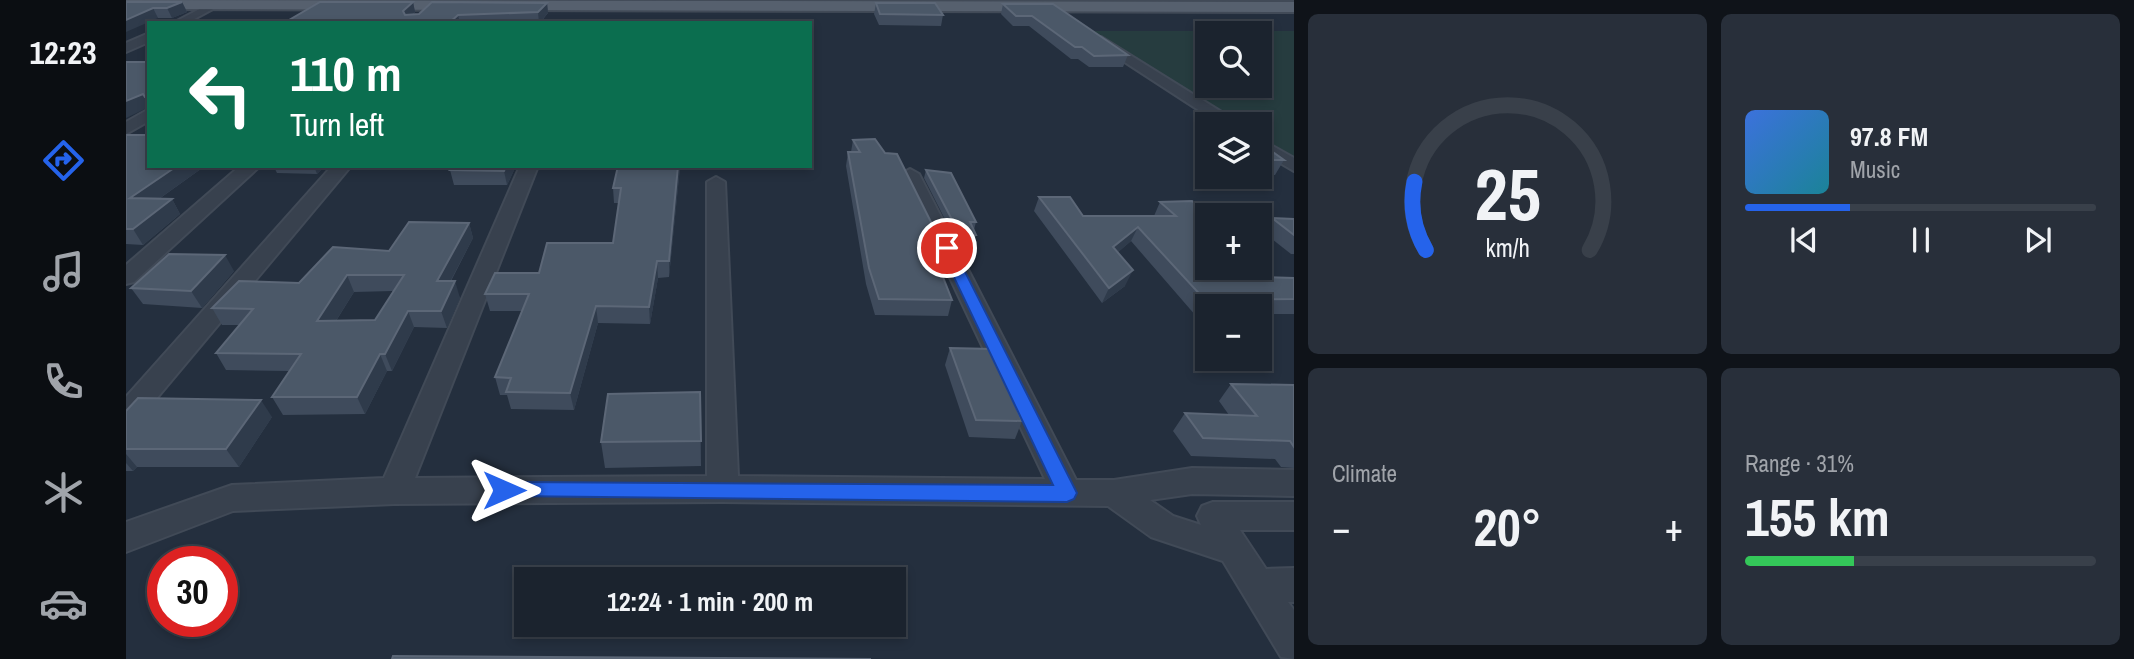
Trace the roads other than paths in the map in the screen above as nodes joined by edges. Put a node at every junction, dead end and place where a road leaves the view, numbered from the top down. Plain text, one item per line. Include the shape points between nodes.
1 (517, 2) edge
2 (211, 3) edge
3 (612, 3) edge
4 (717, 3) edge
5 (819, 3) edge
6 (914, 3) edge
7 (1016, 3) edge
8 (1114, 3) edge
9 (126, 4) edge
10 (1203, 4) edge
11 (312, 6) edge
12 (420, 7) edge
13 (1051, 7) junction
14 (1294, 7) edge
15 (181, 21) edge
16 (147, 38) edge
17 (126, 48) edge
18 (1211, 112) edge
19 (147, 115) edge
20 (126, 129) edge
21 (1272, 152) edge
22 (1294, 166) edge
23 (249, 168) edge
24 (340, 168) edge
25 (528, 168) edge
26 (910, 174) edge
27 (716, 182) dead end
28 (126, 276) edge
29 (126, 416) edge
30 (1294, 483) edge
31 (723, 489) junction
32 (394, 491) junction
33 (1067, 493) junction
34 (1114, 493) junction
35 (1294, 516) edge
36 (126, 537) edge
37 (1234, 550) junction
38 (1294, 585) edge
39 (1256, 586) junction
40 (1294, 644) edge

1 - 3 main road
1 - 12 main road
2 - 9 main road
2 - 11 main road
2 - 15 street
3 - 4 main road
4 - 5 main road
5 - 6 main road
6 - 7 main road
7 - 13 main road
8 - 10 main road
8 - 13 main road
10 - 14 main road
11 - 12 main road
13 - 18 street
16 - 17 street
19 - 20 street
21 - 22 street
23 - 28 street
24 - 29 street
25 - 32 street
26 - 33 street
27 - 31 street
30 - 34 street via 1192,481
31 - 32 street
31 - 33 street
32 - 36 street via 232,498
33 - 34 street
34 - 37 street via 1163,527
35 - 37 street via 1213,516
37 - 39 street
38 - 39 street
39 - 40 street

